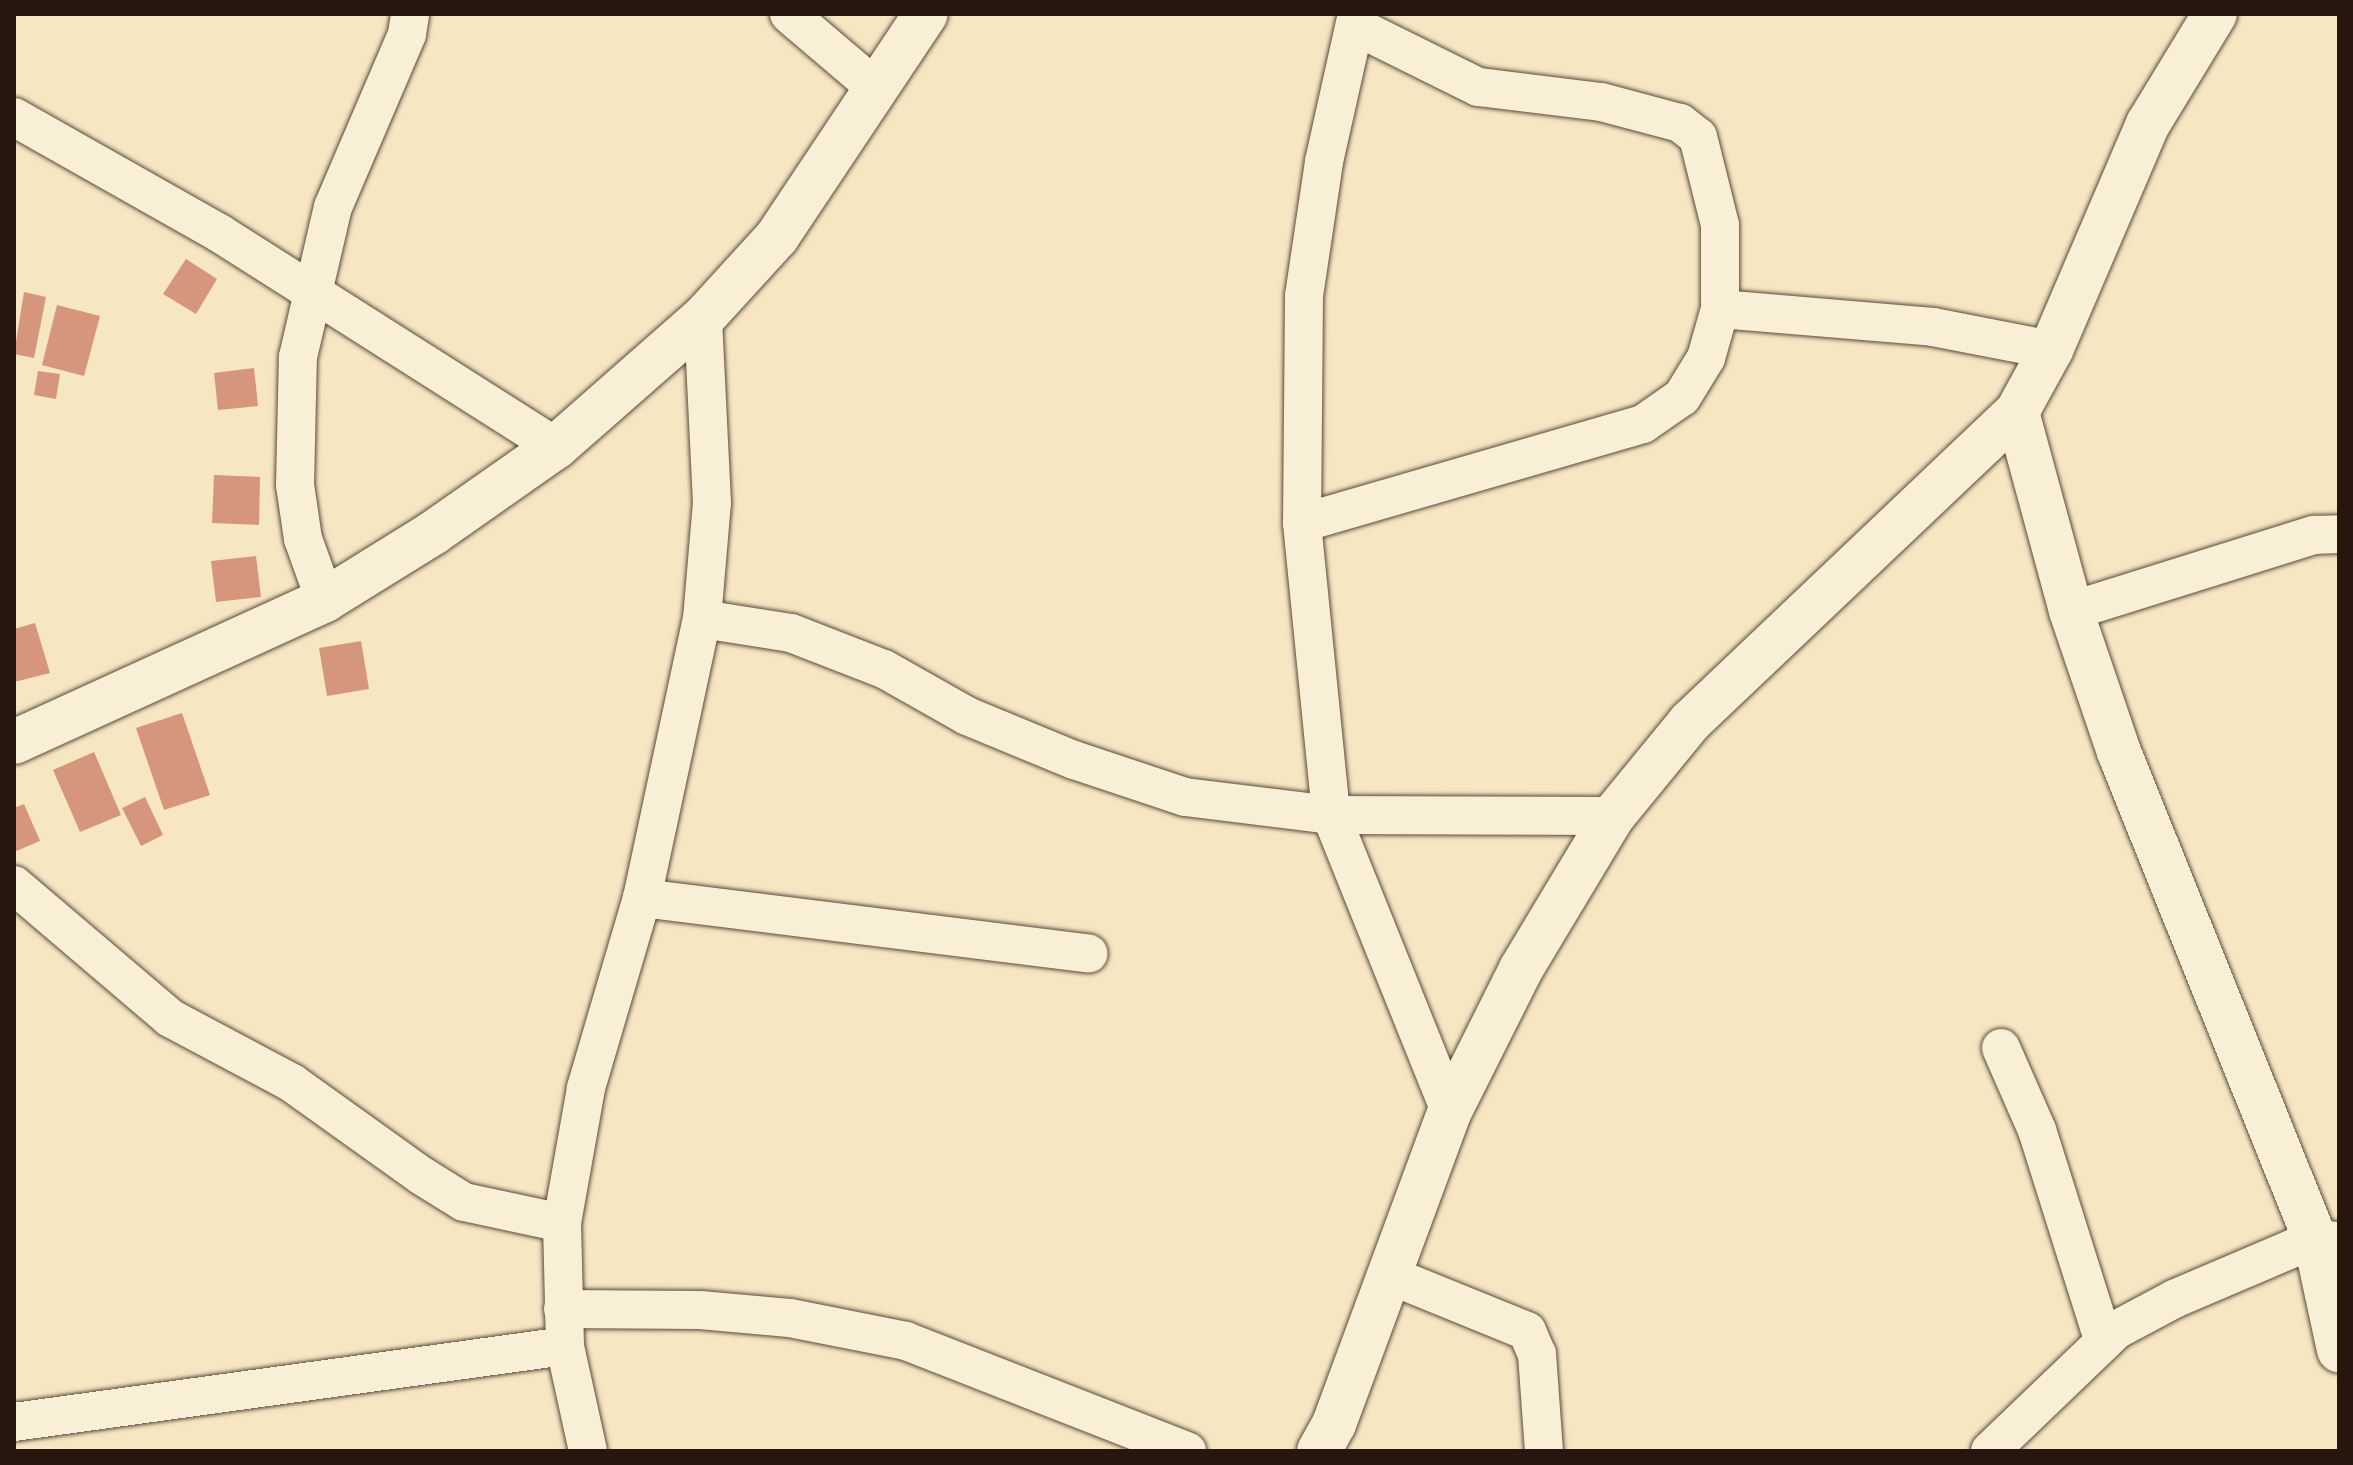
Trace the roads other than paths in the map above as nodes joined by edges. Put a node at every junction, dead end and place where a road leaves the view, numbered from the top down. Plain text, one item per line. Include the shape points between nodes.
1 (410, 14) edge
2 (789, 14) edge
3 (926, 14) edge
4 (2215, 14) edge
5 (1357, 21) edge
6 (876, 88) junction
7 (14, 117) edge
8 (311, 294) junction
9 (1720, 309) junction
10 (703, 318) junction
11 (2051, 350) junction
12 (2017, 412) junction
13 (556, 447) junction
14 (1302, 523) junction
15 (2339, 534) edge
16 (325, 600) junction
17 (2071, 611) junction
18 (702, 619) junction
19 (14, 742) edge
20 (1331, 815) junction
21 (1613, 816) junction
22 (14, 885) edge
23 (642, 898) junction
24 (1089, 954) dead end
25 (2001, 1048) dead end
26 (1450, 1111) junction
27 (562, 1223) junction
28 (2327, 1240) edge
29 (1389, 1275) junction
30 (564, 1328) junction
31 (2104, 1342) junction
32 (2339, 1350) edge
33 (14, 1422) edge
34 (588, 1451) edge
35 (1187, 1451) edge
36 (1319, 1451) edge
37 (1544, 1451) edge
38 (1990, 1451) edge

1 - 8 street via 407,34 333,207
2 - 6 street
3 - 6 street
4 - 11 street via 2148,124
5 - 9 street via 1478,87 1601,102 1680,123 1698,137 1720,225
5 - 14 street via 1324,162 1304,296
6 - 10 street via 777,237
7 - 8 street via 219,233
8 - 13 street
8 - 16 street via 298,357 295,485 303,539
9 - 11 street via 1933,327
9 - 14 street via 1706,358 1682,397 1643,424
10 - 13 street
10 - 18 street via 712,503
11 - 12 street
12 - 17 street
12 - 21 street via 1690,722
13 - 16 street
14 - 20 street
15 - 17 street via 2314,535
16 - 19 street
17 - 28 street via 2119,752
18 - 20 street via 791,633 884,669 967,716 1185,797
18 - 23 street
20 - 21 street
20 - 26 street
21 - 26 street via 1521,969
22 - 27 street via 170,1018 292,1083 433,1183 464,1202
23 - 24 street
23 - 27 street via 586,1088
25 - 31 street via 2037,1130
26 - 29 street
27 - 30 street
28 - 31 street via 2174,1299
28 - 32 street
29 - 36 street
29 - 37 street via 1527,1331 1537,1354
30 - 33 street
30 - 34 street
30 - 35 street via 775,1316 906,1341
31 - 38 street

